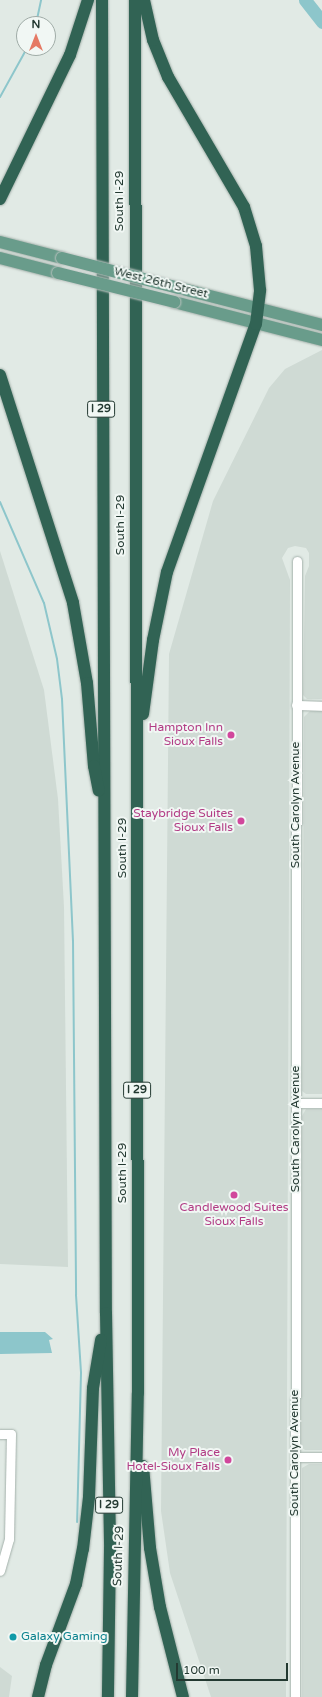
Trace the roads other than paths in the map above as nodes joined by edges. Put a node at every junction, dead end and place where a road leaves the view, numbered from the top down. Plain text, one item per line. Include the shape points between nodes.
1 (88, 0) edge
2 (102, 0) edge
3 (135, 0) edge
4 (144, 0) edge
5 (0, 198) edge
6 (0, 242) edge
7 (0, 258) edge
8 (259, 308) junction
9 (256, 324) junction
10 (322, 324) edge
11 (322, 340) edge
12 (0, 375) edge
13 (297, 561) dead end
14 (296, 705) junction
15 (322, 706) edge
16 (137, 786) junction
17 (104, 817) junction
18 (296, 1103) junction
19 (322, 1103) edge
20 (106, 1313) junction
21 (138, 1393) junction
22 (0, 1434) edge
23 (296, 1457) junction
24 (322, 1457) edge
25 (3, 1549) edge
26 (0, 1571) edge
27 (38, 1697) edge
28 (108, 1697) edge
29 (132, 1697) edge
30 (183, 1697) edge
31 (295, 1697) edge

1 - 5 highway via 70,56
2 - 17 highway, South I-29 / I 29
3 - 16 highway, South I-29 / I 29
4 - 8 highway via 153,40 168,77 235,189 249,220 258,257
6 - 8 main road, West 26th Street, bridge
7 - 9 main road, West 26th Street, bridge
8 - 9 highway
8 - 10 main road, West 26th Street
9 - 11 main road, West 26th Street
9 - 16 highway via 167,572 149,664
12 - 17 highway via 74,603 87,683 94,766
13 - 14 street, South Carolyn Avenue
14 - 15 street
14 - 18 street, South Carolyn Avenue
16 - 21 highway, South I-29 / I 29
17 - 20 highway, South I-29 / I 29
18 - 19 street
18 - 23 street, South Carolyn Avenue
20 - 27 highway via 93,1388 89,1497 83,1549 76,1584 46,1665
20 - 28 highway, South I-29 / I 29 via 110,1549
21 - 29 highway, South I-29 / I 29
21 - 30 highway via 150,1548 160,1607
22 - 25 street via 11,1434
23 - 24 street
23 - 31 street, South Carolyn Avenue
25 - 26 street

